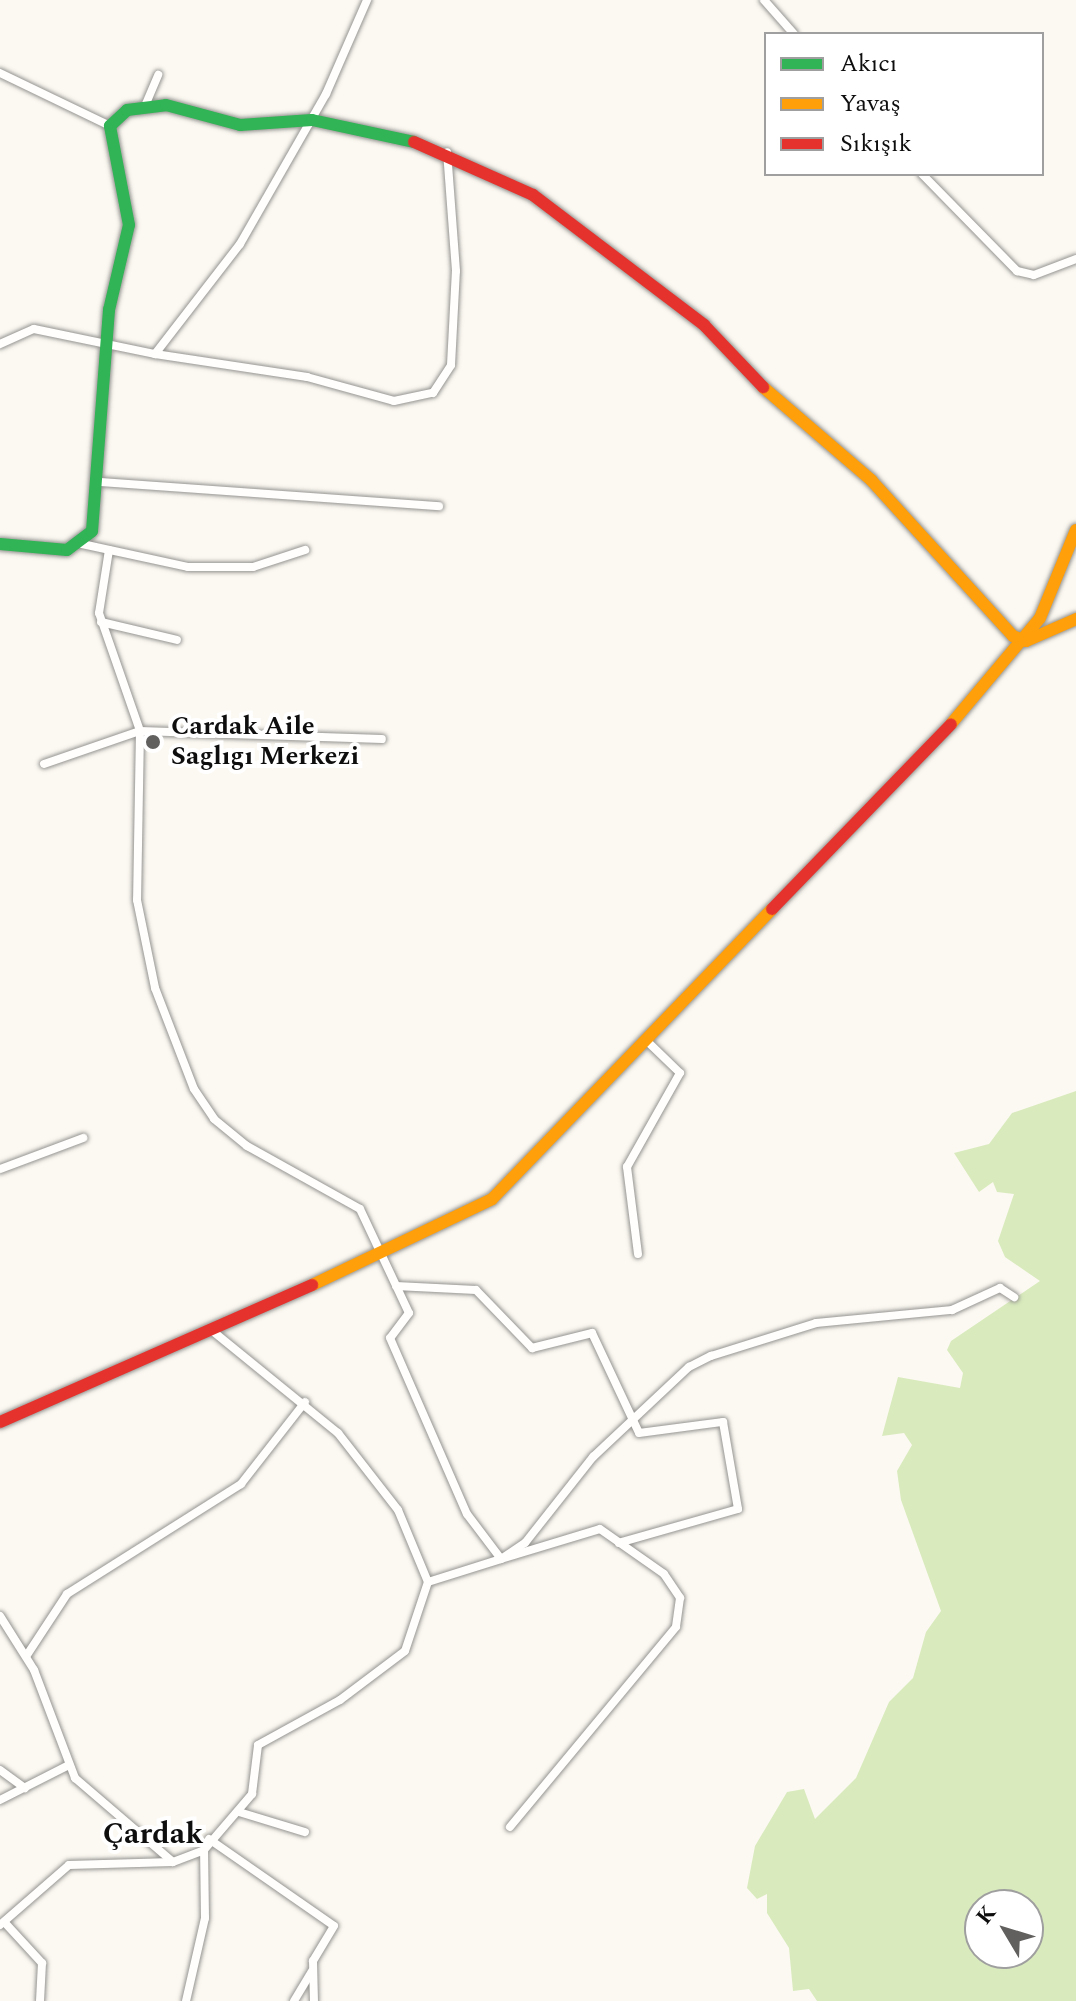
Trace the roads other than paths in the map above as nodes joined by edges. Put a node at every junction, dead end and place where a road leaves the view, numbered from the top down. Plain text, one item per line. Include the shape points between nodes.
1 (367, 0) edge
2 (764, 0) edge
3 (792, 32) edge
4 (0, 73) edge
5 (158, 75) dead end
6 (145, 106) junction
7 (312, 120) junction
8 (110, 126) junction
9 (447, 152) junction
10 (924, 176) edge
11 (1076, 259) edge
12 (0, 344) edge
13 (111, 346) junction
14 (155, 354) junction
15 (101, 482) junction
16 (439, 506) dead end
17 (1076, 530) edge
18 (0, 544) edge
19 (82, 544) junction
20 (109, 550) junction
21 (305, 550) dead end
22 (1076, 619) edge
23 (101, 622) junction
24 (177, 640) dead end
25 (1026, 641) junction
26 (140, 731) junction
27 (382, 739) dead end
28 (44, 764) dead end
29 (646, 1040) junction
30 (83, 1138) dead end
31 (0, 1169) edge
32 (381, 1253) junction
33 (638, 1254) dead end
34 (396, 1286) junction
35 (1014, 1297) dead end
36 (210, 1329) junction
37 (305, 1402) junction
38 (0, 1422) edge
39 (632, 1424) junction
40 (619, 1543) junction
41 (501, 1559) junction
42 (428, 1582) junction
43 (0, 1616) edge
44 (27, 1655) junction
45 (69, 1765) junction
46 (0, 1770) edge
47 (25, 1788) junction
48 (0, 1800) edge
49 (238, 1812) junction
50 (510, 1827) dead end
51 (305, 1832) dead end
52 (209, 1839) junction
53 (204, 1850) junction
54 (173, 1862) junction
55 (4, 1925) edge
56 (312, 1971) junction
57 (40, 2001) edge
58 (186, 2001) edge
59 (294, 2001) edge
60 (314, 2001) edge

1 - 7 street
2 - 3 street
4 - 8 street
5 - 6 street
6 - 7 street via 240,125
6 - 8 street
7 - 9 street
7 - 14 street via 240,244
8 - 13 street via 129,225 109,310
9 - 14 street via 456,271 451,365 433,393 394,401 307,377
9 - 25 street via 569,218 704,325 798,424 871,480
10 - 11 street via 1017,271 1034,275
12 - 13 street via 34,329
13 - 14 street
13 - 15 street via 103,382
15 - 16 street
15 - 19 street via 95,521
17 - 25 street
18 - 19 street via 67,550
19 - 20 street
20 - 21 street via 188,567 253,567
20 - 23 street
22 - 25 street
23 - 24 street
23 - 26 street
25 - 29 street
26 - 27 street
26 - 28 street
26 - 32 street via 137,900 155,988 194,1089 214,1119 247,1146 352,1201
29 - 32 street via 492,1199
29 - 33 street via 680,1073 627,1167
30 - 31 street
32 - 34 street
32 - 36 street
34 - 39 street via 476,1290 532,1348 592,1333
34 - 41 street via 408,1317 390,1338 467,1514
35 - 39 street via 1000,1288 952,1310 816,1323 711,1356 689,1367
36 - 37 street
36 - 38 street
37 - 42 street via 338,1433 398,1510
37 - 44 street via 241,1484 67,1594
39 - 40 street via 651,1437 723,1422 738,1509
39 - 41 street via 593,1457 525,1543
40 - 41 street via 600,1529
40 - 50 street via 664,1574 680,1598 681,1617
41 - 42 street
42 - 49 street via 405,1651 340,1700 258,1745 252,1794
43 - 44 street
44 - 45 street
45 - 47 street
45 - 54 street via 75,1778
46 - 47 street
47 - 48 street
49 - 51 street
49 - 52 street
52 - 53 street
52 - 56 street via 334,1926
53 - 54 street
53 - 58 street via 205,1918
54 - 55 street via 69,1865 47,1878
55 - 57 street via 42,1963
56 - 59 street
56 - 60 street

